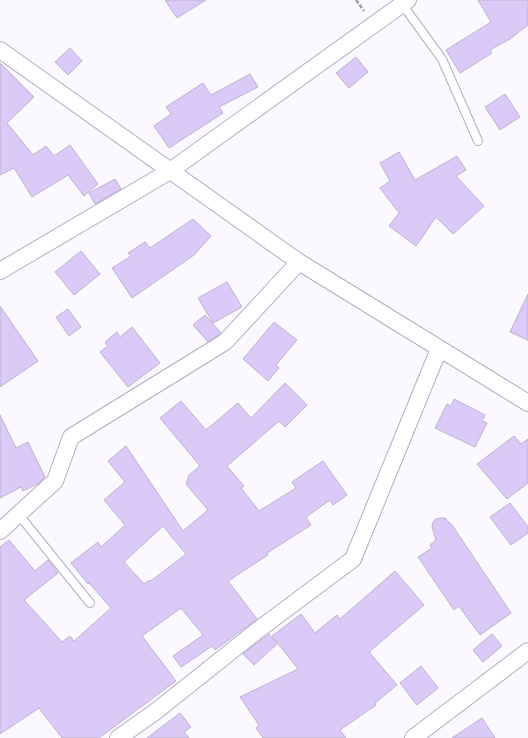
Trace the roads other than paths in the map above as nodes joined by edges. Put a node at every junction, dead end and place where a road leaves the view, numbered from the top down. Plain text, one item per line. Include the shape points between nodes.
1 (405, 2) edge
2 (0, 50) edge
3 (478, 141) dead end
4 (170, 171) junction
5 (299, 262) junction
6 (0, 271) edge
7 (439, 349) junction
8 (528, 403) edge
9 (19, 514) junction
10 (0, 531) edge
11 (90, 603) dead end
12 (528, 651) edge
13 (118, 738) edge
14 (413, 738) edge

1 - 3 lane via 442,60
1 - 4 street
2 - 4 street
4 - 5 street
4 - 6 street
5 - 7 street
5 - 9 street via 225,342 71,437 55,482
7 - 8 street
7 - 13 street via 353,559
9 - 10 street
9 - 11 lane
12 - 14 street

